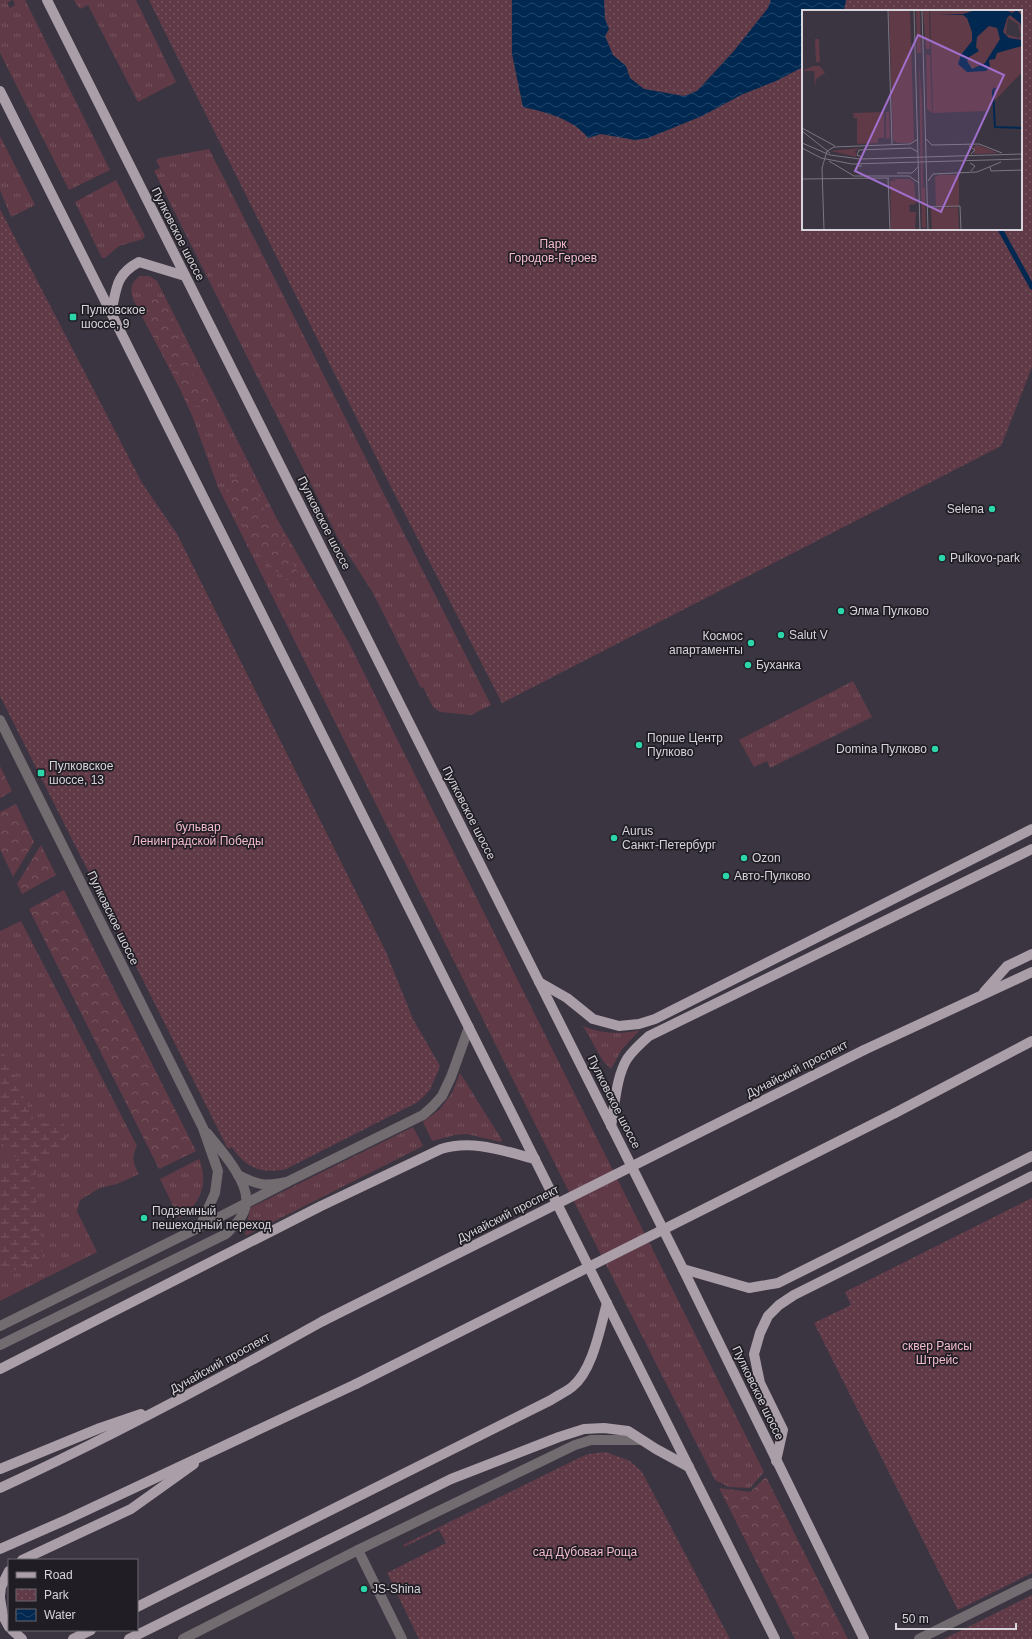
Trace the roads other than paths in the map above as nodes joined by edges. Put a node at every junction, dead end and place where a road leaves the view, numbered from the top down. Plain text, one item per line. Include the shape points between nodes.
1 (47, 0) edge
2 (0, 91) edge
3 (185, 276) junction
4 (111, 313) junction
5 (0, 720) edge
6 (1032, 828) edge
7 (1032, 850) edge
8 (1032, 954) edge
9 (1032, 972) edge
10 (538, 982) junction
11 (982, 995) junction
12 (469, 1027) junction
13 (1032, 1041) edge
14 (1017, 1049) junction
15 (1032, 1049) edge
16 (611, 1126) junction
17 (203, 1128) junction
18 (1032, 1156) edge
19 (535, 1159) junction
20 (238, 1175) junction
21 (1032, 1176) edge
22 (287, 1182) junction
23 (246, 1204) junction
24 (200, 1227) junction
25 (683, 1269) junction
26 (607, 1303) junction
27 (0, 1326) edge
28 (0, 1345) edge
29 (0, 1369) edge
30 (177, 1402) junction
31 (641, 1440) junction
32 (216, 1449) junction
33 (776, 1461) junction
34 (689, 1467) junction
35 (0, 1469) edge
36 (0, 1488) edge
37 (0, 1549) edge
38 (358, 1550) junction
39 (24, 1559) edge
40 (8, 1573) edge
41 (1032, 1583) edge
42 (0, 1597) edge
43 (138, 1606) edge
44 (8, 1625) edge
45 (13, 1631) edge
46 (89, 1631) edge
47 (22, 1639) edge
48 (73, 1639) edge
49 (129, 1639) edge
50 (183, 1639) edge
51 (402, 1639) edge
52 (775, 1639) edge
53 (864, 1639) edge
54 (919, 1639) edge

1 - 3 main road, Пулковское шоссе
2 - 4 main road
3 - 4 main road via 139,262 126,269 118,281
3 - 10 main road, Пулковское шоссе
4 - 12 main road
5 - 17 street, Пулковское шоссе
6 - 10 main road via 655,1019 639,1024 619,1026 593,1019 567,998
7 - 16 main road via 649,1036 626,1060
8 - 11 main road via 1007,966
9 - 11 main road, Дунайский проспект
10 - 16 main road, Пулковское шоссе
11 - 30 main road, Дунайский проспект, bridge via 864,1050 324,1321
12 - 19 main road
12 - 22 street via 451,1077 442,1096 433,1106 422,1115
13 - 14 main road
14 - 15 main road
14 - 32 main road, bridge via 363,1381
16 - 25 main road, Пулковское шоссе
17 - 20 street, Пулковское шоссе via 225,1154
17 - 24 street, Пулковское шоссе via 218,1172 216,1193
18 - 25 main road via 778,1283 749,1288
19 - 26 main road
19 - 29 main road via 472,1144 451,1146 321,1206
20 - 22 street via 257,1185 272,1186
20 - 23 street, Пулковское шоссе via 244,1188
21 - 33 main road via 794,1295 768,1316 754,1354 760,1383 783,1430
22 - 23 street
23 - 24 street
23 - 28 street via 238,1223 226,1234
24 - 27 street
25 - 33 main road, Пулковское шоссе
26 - 34 main road
26 - 43 main road via 590,1360 580,1379 572,1387 551,1400
30 - 35 main road via 100,1428
30 - 36 main road, Дунайский проспект
31 - 34 main road
31 - 38 street via 591,1440 575,1445
31 - 49 main road via 628,1431 604,1428 559,1437 451,1479
32 - 37 main road
32 - 39 main road via 131,1509
33 - 53 main road, Пулковское шоссе
34 - 52 main road
38 - 50 street
38 - 51 street
40 - 42 main road via 1,1587
41 - 54 street
42 - 44 main road via 3,1616
45 - 47 main road
46 - 48 main road

